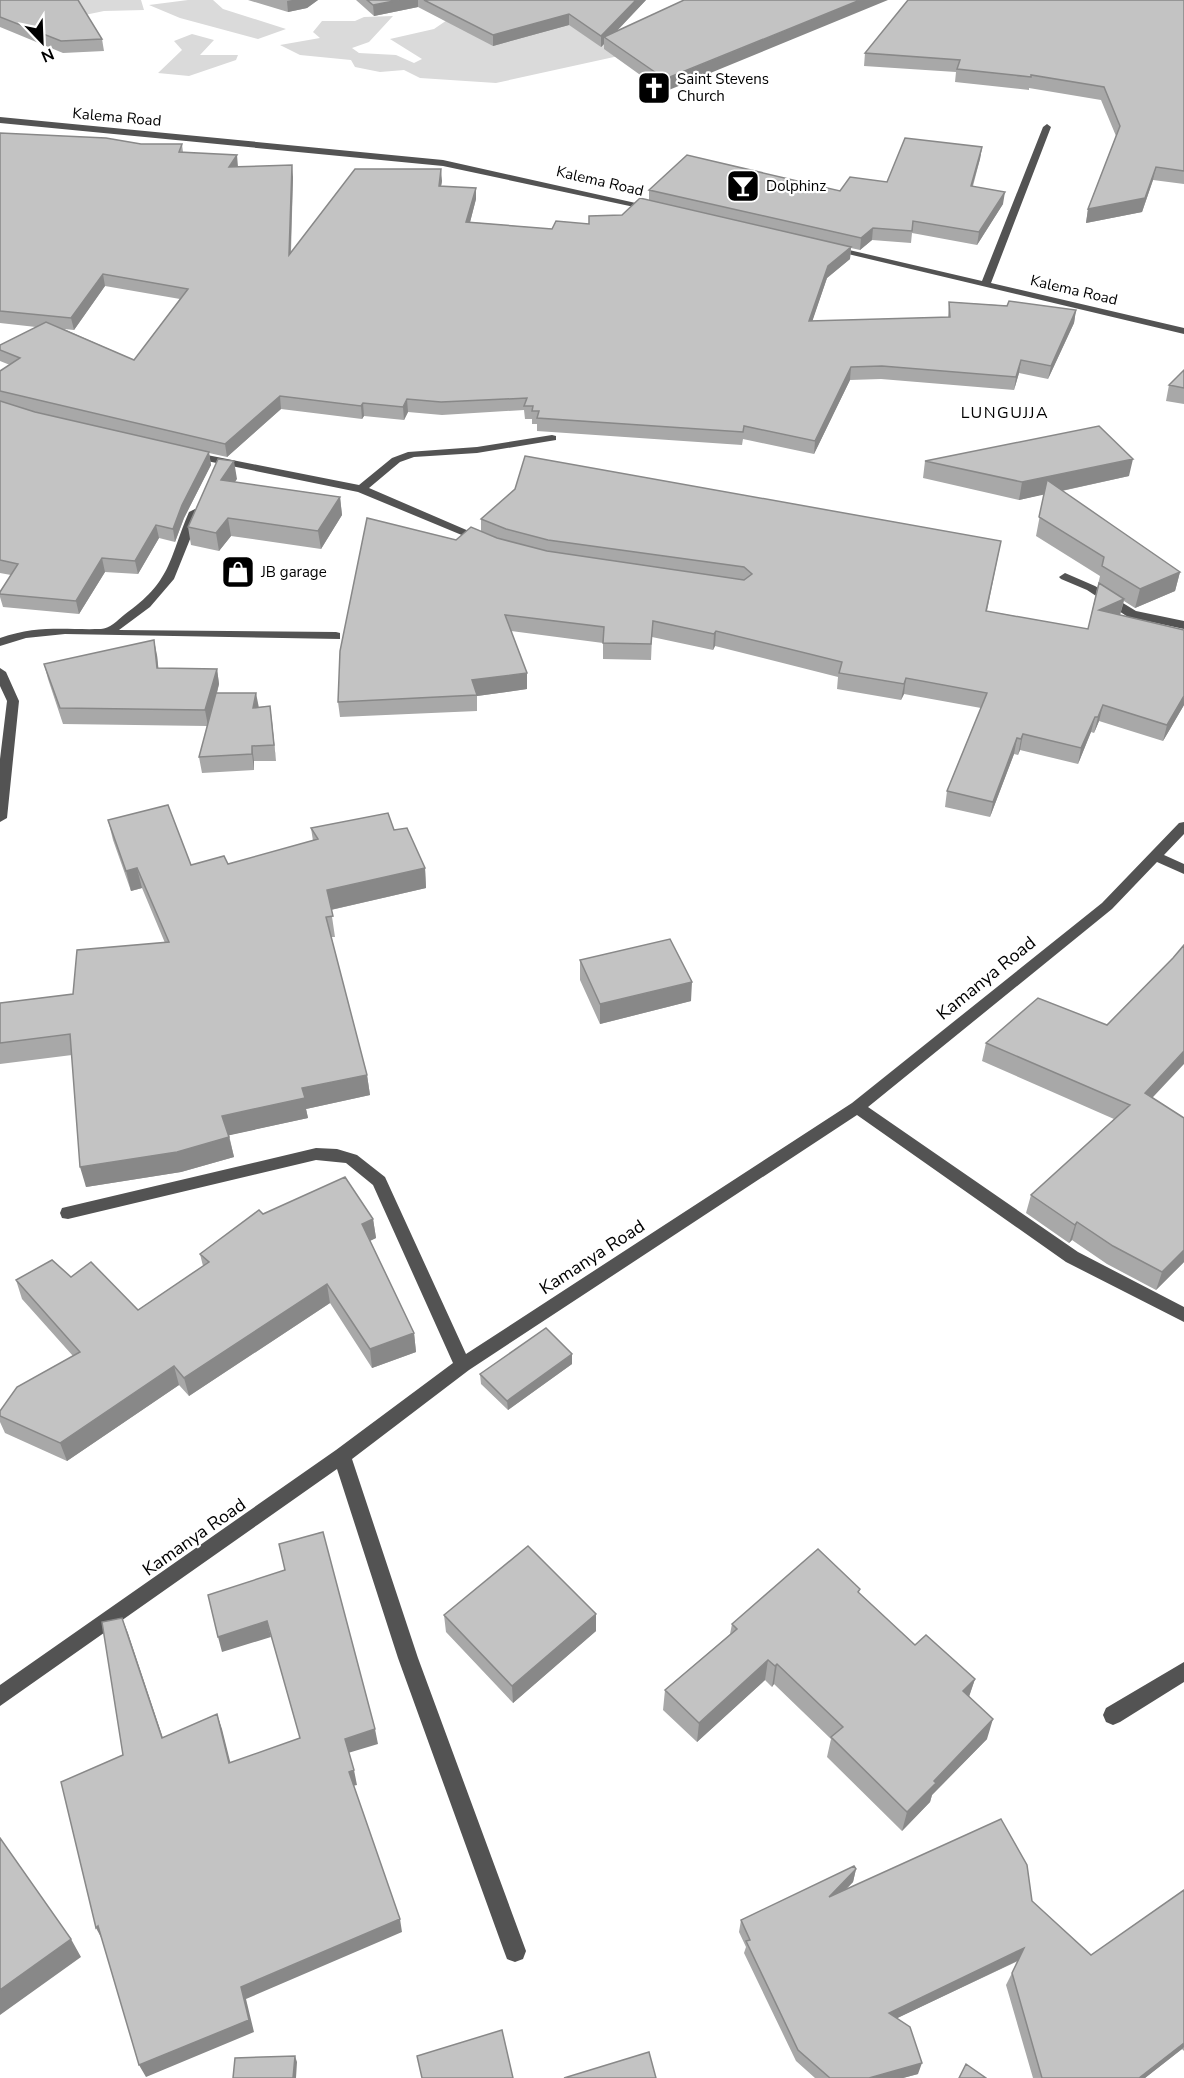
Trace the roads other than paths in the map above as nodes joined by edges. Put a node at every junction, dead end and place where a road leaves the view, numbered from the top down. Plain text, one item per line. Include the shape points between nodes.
1 (0, 120) edge
2 (1047, 126) dead end
3 (658, 210) edge
4 (817, 246) edge
5 (986, 284) junction
6 (1184, 331) edge
7 (552, 438) dead end
8 (175, 451) edge
9 (361, 489) junction
10 (201, 500) edge
11 (493, 545) edge
12 (1065, 577) dead end
13 (1184, 625) edge
14 (106, 633) junction
15 (336, 636) dead end
16 (0, 642) edge
17 (0, 672) edge
18 (0, 818) edge
19 (1184, 826) edge
20 (1155, 856) junction
21 (1184, 869) edge
22 (857, 1107) junction
23 (68, 1213) dead end
24 (1184, 1315) edge
25 (463, 1365) junction
26 (342, 1456) junction
27 (1184, 1671) edge
28 (0, 1697) edge
29 (1113, 1714) dead end
30 (515, 1951) dead end

1 - 3 street, Kalema Road via 442,163
2 - 5 street
4 - 5 street, Kalema Road
5 - 6 street, Kalema Road
7 - 9 street via 477,450 412,454 396,460
8 - 9 street via 218,466
9 - 11 street
10 - 14 street via 175,567 158,592
12 - 13 street via 1132,614
14 - 15 street
14 - 16 street via 45,631
17 - 18 street via 12,701
19 - 20 street, Kamanya Road
20 - 21 street
20 - 22 street, Kamanya Road via 1107,906
22 - 24 street via 1072,1257
22 - 25 street, Kamanya Road
23 - 25 street via 316,1154 359,1160 379,1181
25 - 26 street, Kamanya Road
26 - 28 street, Kamanya Road
26 - 30 street via 408,1658
27 - 29 street

